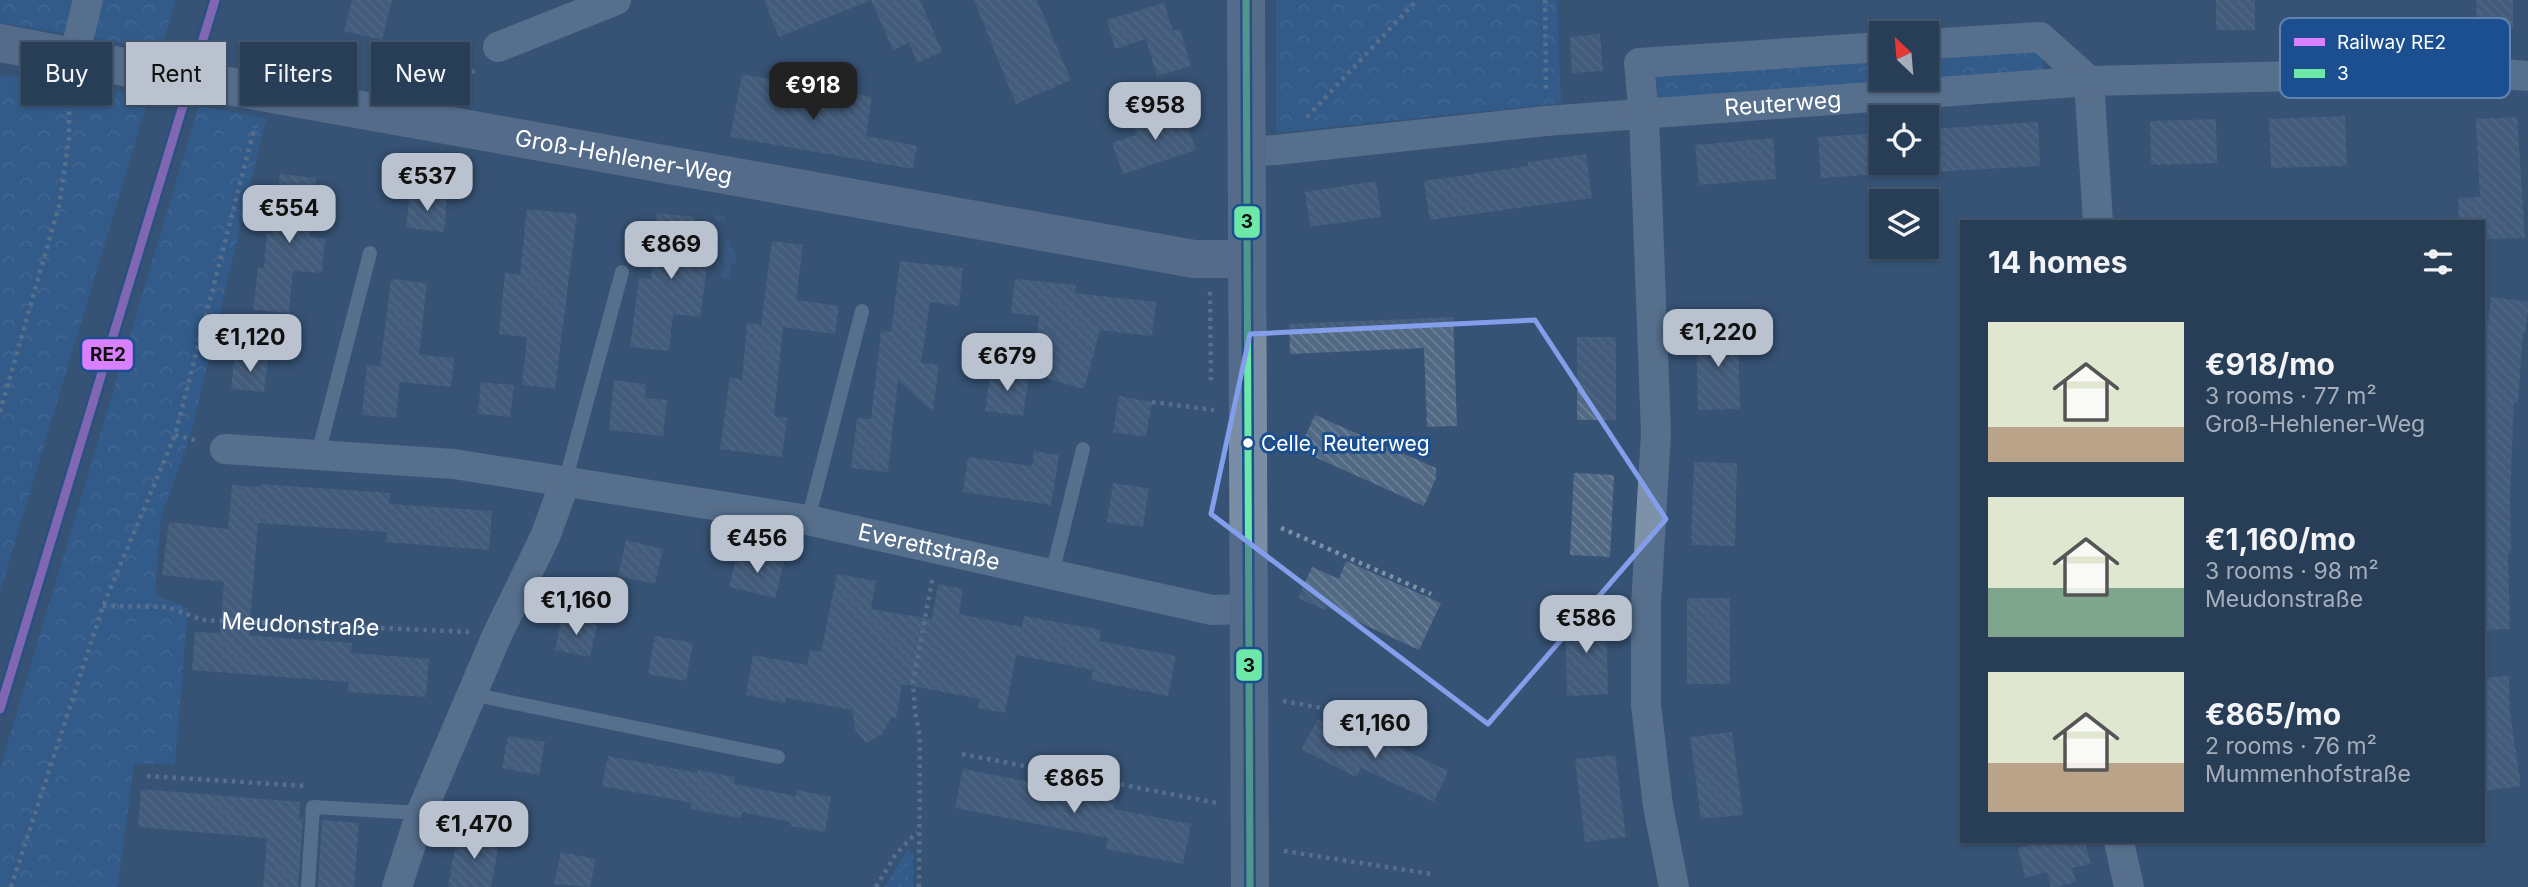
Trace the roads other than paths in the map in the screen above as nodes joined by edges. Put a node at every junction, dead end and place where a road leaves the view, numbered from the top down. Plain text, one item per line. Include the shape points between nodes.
1 (88, 0) edge
2 (615, 0) edge
3 (1246, 0) edge
4 (78, 42) edge
5 (0, 43) edge
6 (1939, 43) edge
7 (21, 47) edge
8 (498, 47) dead end
9 (1869, 48) edge
10 (112, 64) edge
11 (2510, 75) edge
12 (2528, 76) edge
13 (2280, 77) edge
14 (2089, 82) junction
15 (1644, 115) junction
16 (1261, 150) junction
17 (2098, 220) edge
18 (370, 253) dead end
19 (1247, 259) junction
20 (622, 272) dead end
21 (862, 311) dead end
22 (225, 449) dead end
23 (1083, 449) dead end
24 (318, 454) junction
25 (565, 482) junction
26 (808, 520) junction
27 (1052, 574) junction
28 (1248, 609) junction
29 (471, 694) junction
30 (778, 757) dead end
31 (421, 813) junction
32 (2119, 843) edge
33 (308, 887) edge
34 (397, 887) edge
35 (1250, 887) edge
36 (1674, 887) edge
37 (2129, 887) edge

1 - 4 street
2 - 8 street
3 - 16 street
5 - 7 street, Groß-Hehlener-Weg
6 - 14 street via 2040,37
9 - 15 street via 1639,63
10 - 19 street, Groß-Hehlener-Weg via 1194,259
11 - 12 street, Reuterweg
13 - 14 street, Reuterweg
14 - 15 street, Reuterweg
14 - 17 street
15 - 16 street, Reuterweg
15 - 36 street via 1656,433 1646,605 1646,705
16 - 19 street
18 - 24 lane
19 - 28 street
20 - 25 lane
21 - 26 lane
22 - 24 street, Everettstraße
23 - 27 lane
24 - 25 street, Everettstraße via 454,464
25 - 26 street, Everettstraße
25 - 29 street via 545,537
26 - 27 street, Everettstraße
27 - 28 street, Everettstraße via 1212,610
28 - 35 street
29 - 30 lane
29 - 31 street
31 - 33 lane via 313,807
31 - 34 street
32 - 37 street

